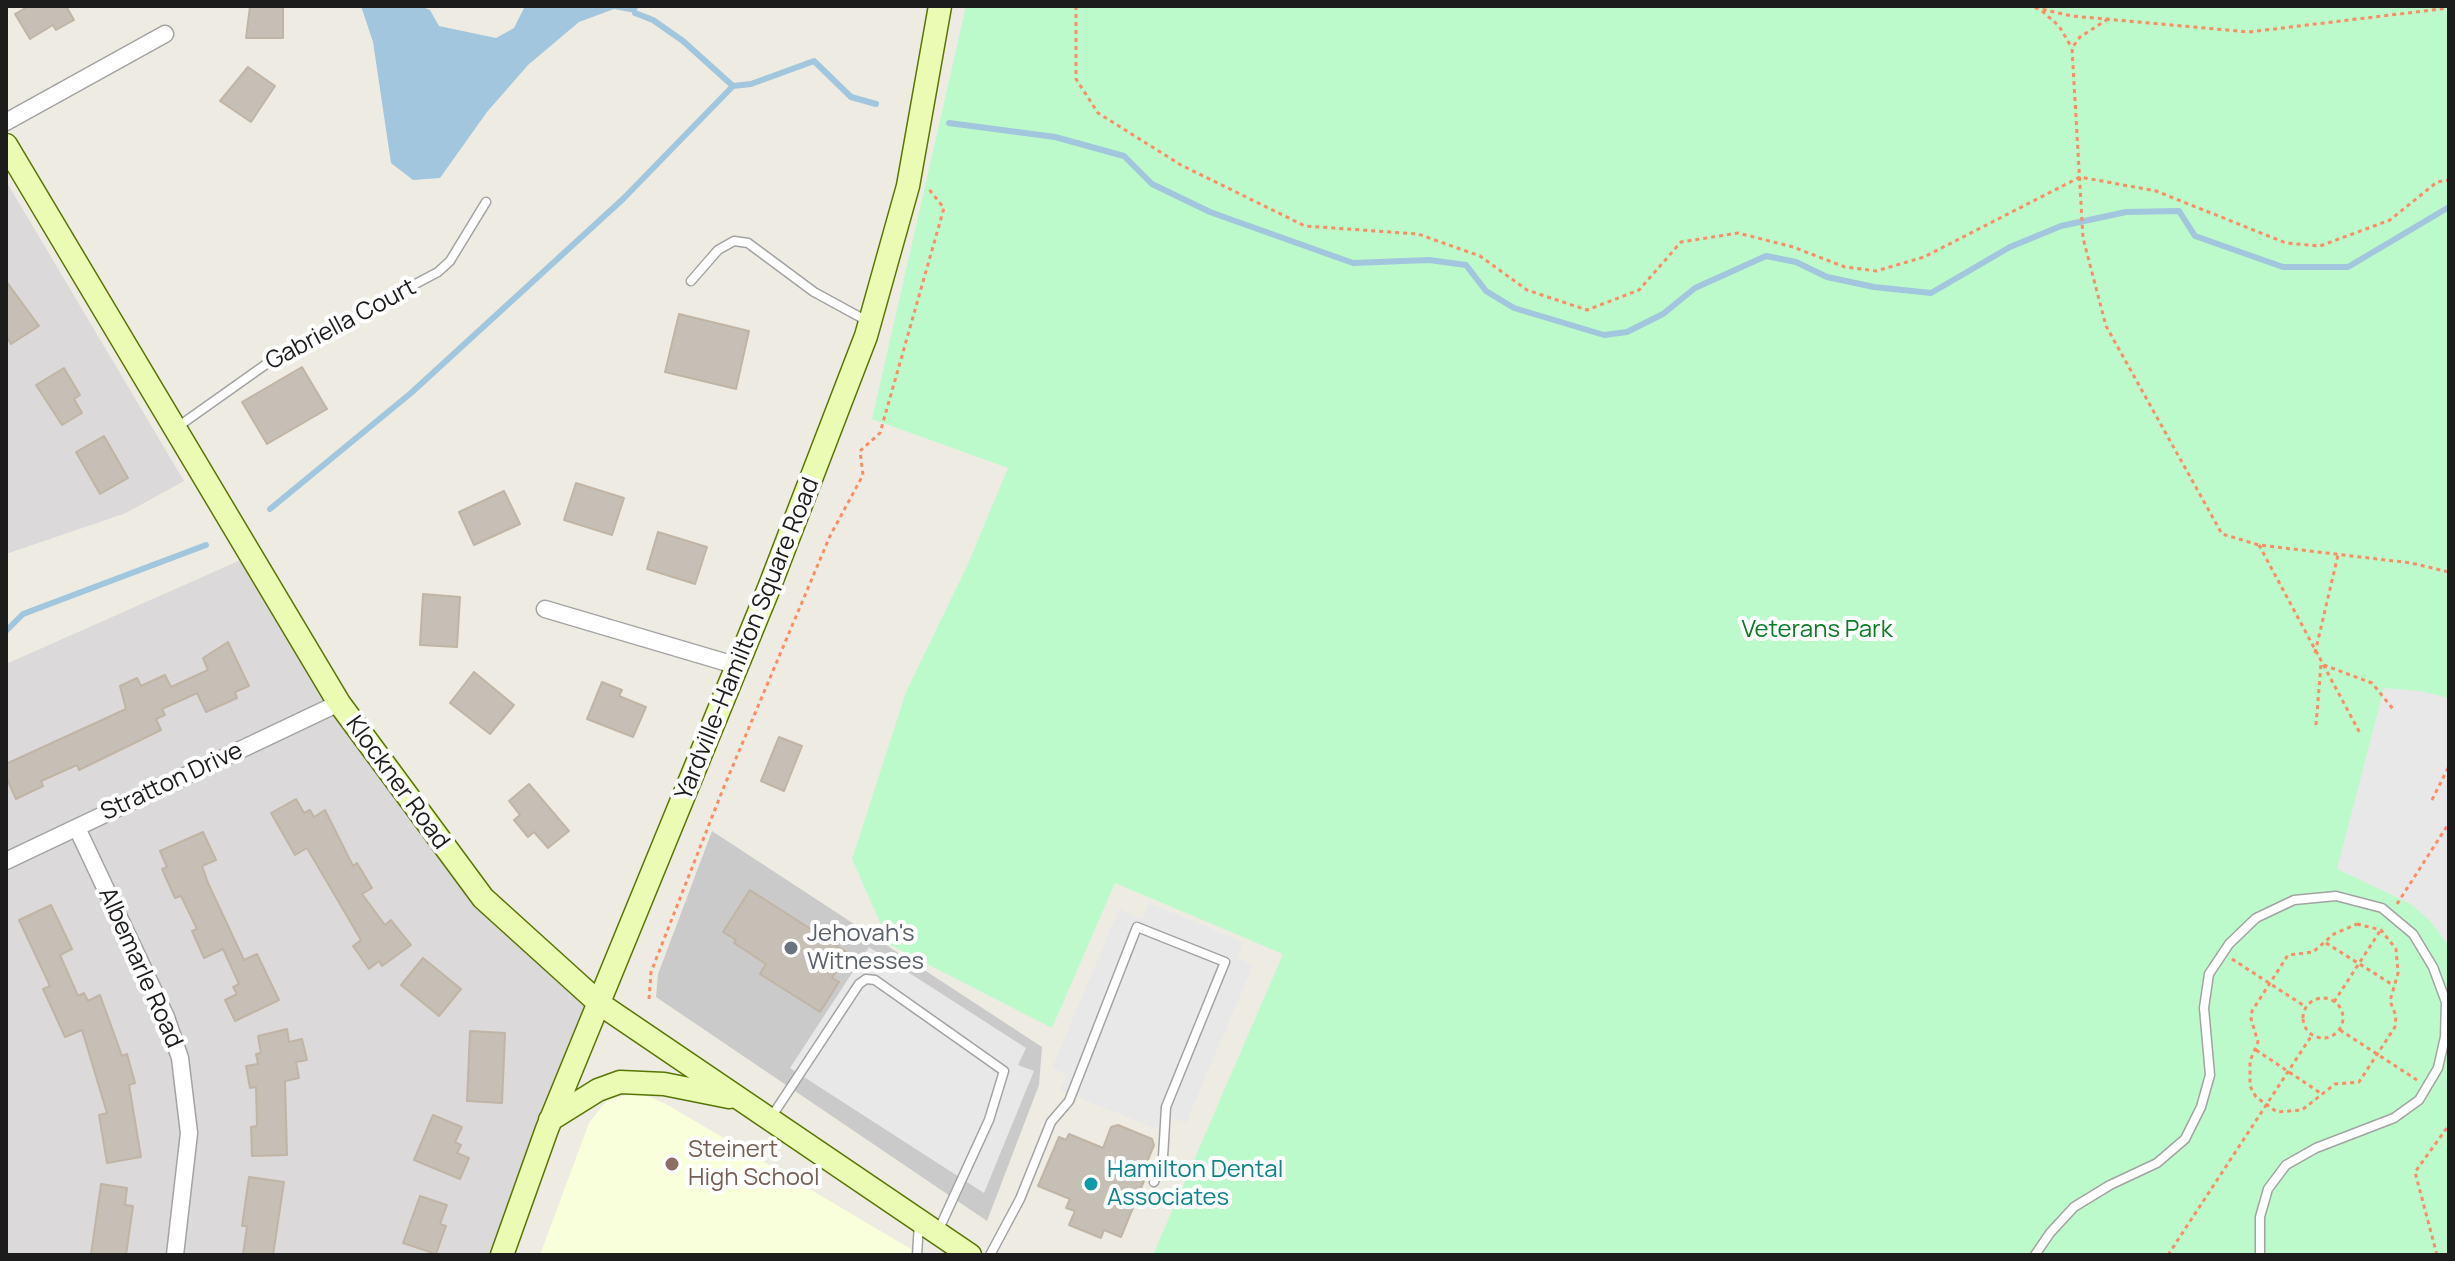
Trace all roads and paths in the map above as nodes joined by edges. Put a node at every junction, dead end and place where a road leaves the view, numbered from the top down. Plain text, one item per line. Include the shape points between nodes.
1 (940, 6) edge
2 (1076, 6) edge
3 (2027, 6) edge
4 (2449, 8) edge
5 (2039, 9) junction
6 (2108, 19) junction
7 (165, 34) dead end
8 (2072, 48) junction
9 (6, 122) edge
10 (6, 145) edge
11 (2080, 177) junction
12 (2449, 180) edge
13 (909, 183) junction
14 (486, 202) dead end
15 (691, 281) dead end
16 (870, 323) junction
17 (175, 429) junction
18 (2259, 545) junction
19 (2338, 554) junction
20 (2449, 572) edge
21 (545, 609) dead end
22 (2315, 653) junction
23 (2321, 664) junction
24 (738, 666) junction
25 (339, 703) junction
26 (2393, 709) dead end
27 (2316, 725) dead end
28 (2361, 735) dead end
29 (2449, 766) edge
30 (2432, 800) dead end
31 (2449, 823) edge
32 (77, 828) junction
33 (6, 861) edge
34 (2390, 915) junction
35 (2381, 930) junction
36 (2326, 943) junction
37 (2223, 953) junction
38 (2359, 963) junction
39 (2270, 984) junction
40 (2393, 985) junction
41 (649, 999) dead end
42 (2334, 1002) junction
43 (600, 1004) junction
44 (2306, 1007) junction
45 (2340, 1030) junction
46 (2312, 1035) junction
47 (2256, 1050) junction
48 (2377, 1054) junction
49 (2288, 1071) junction
50 (2427, 1087) junction
51 (2322, 1094) junction
52 (740, 1100) junction
53 (2265, 1106) junction
54 (769, 1119) junction
55 (550, 1120) junction
56 (2449, 1125) edge
57 (1154, 1182) dead end
58 (928, 1228) junction
59 (175, 1255) edge
60 (502, 1255) edge
61 (917, 1255) edge
62 (970, 1255) edge
63 (990, 1255) edge
64 (2035, 1255) edge
65 (2168, 1255) edge
66 (2260, 1255) edge
67 (2437, 1255) edge

1 - 13 street, Yardville-Hamilton Square Road
2 - 11 path via 1076,79 1098,113 1181,165 1305,226 1418,234 1480,256 1527,290 1587,310 1639,290 1681,242 1738,233 1845,267 1876,271 1924,257
3 - 5 path
4 - 6 path via 2249,32
5 - 6 path
5 - 8 path via 2059,26
6 - 8 path
7 - 9 street
8 - 11 path
10 - 17 street, Klockner Road
11 - 12 path via 2156,191 2286,243 2320,246 2390,220 2437,182
11 - 18 path via 2083,238 2106,326 2222,534
13 - 16 street, Yardville-Hamilton Square Road
13 - 41 path via 934,192 944,208 880,433 860,451 863,475 830,536 723,789 651,972
14 - 17 lane, Gabriella Court via 438,272 272,360
15 - 16 lane via 718,250 734,241 748,243 814,292
16 - 24 street, Yardville-Hamilton Square Road
17 - 25 street, Klockner Road
18 - 19 path
18 - 22 path
19 - 20 path
19 - 22 path
21 - 24 street
22 - 23 path
23 - 26 path via 2372,683
23 - 27 path
23 - 28 path
24 - 43 street, Yardville-Hamilton Square Road
25 - 32 street, Stratton Drive
25 - 43 street, Klockner Road via 483,898
29 - 30 path
31 - 34 path
32 - 33 street, Stratton Drive
32 - 59 street, Albemarle Road via 180,1058 189,1133
34 - 35 path
34 - 37 lane via 2336,896 2294,900 2256,918
34 - 50 lane via 2413,934 2446,1002 2445,1037
35 - 36 path via 2357,924
35 - 38 path
35 - 40 path via 2396,949
36 - 38 path
36 - 39 path via 2313,952 2288,955
37 - 39 path
37 - 64 lane via 2209,974 2204,1008 2210,1075 2185,1139 2157,1163 2074,1207
38 - 40 path
38 - 42 path
39 - 44 path
39 - 47 path via 2250,1015 2258,1034
40 - 48 path via 2390,1001 2397,1020
42 - 44 path via 2319,999
42 - 45 path via 2343,1014
43 - 52 street, Klockner Road
43 - 55 street, Yardville-Hamilton Square Road
44 - 46 path via 2303,1023
45 - 46 path via 2327,1038
45 - 48 path
46 - 49 path
47 - 49 path
47 - 53 path via 2248,1074
48 - 50 path
48 - 51 path via 2359,1082 2335,1084
49 - 51 path
49 - 53 path
50 - 66 lane via 2394,1118 2286,1165 2268,1189 2260,1217
51 - 53 path via 2290,1113
52 - 54 street, Klockner Road
52 - 55 street via 664,1084 620,1082
53 - 65 path
54 - 58 street, Klockner Road
54 - 58 lane via 859,984 875,980 913,1005 1004,1071 989,1120
55 - 60 street, Yardville-Hamilton Square Road
56 - 67 path via 2415,1172
57 - 63 lane via 1163,1157 1166,1107 1225,962 1137,927 1069,1101 1051,1122
58 - 61 lane
58 - 62 street, Klockner Road

